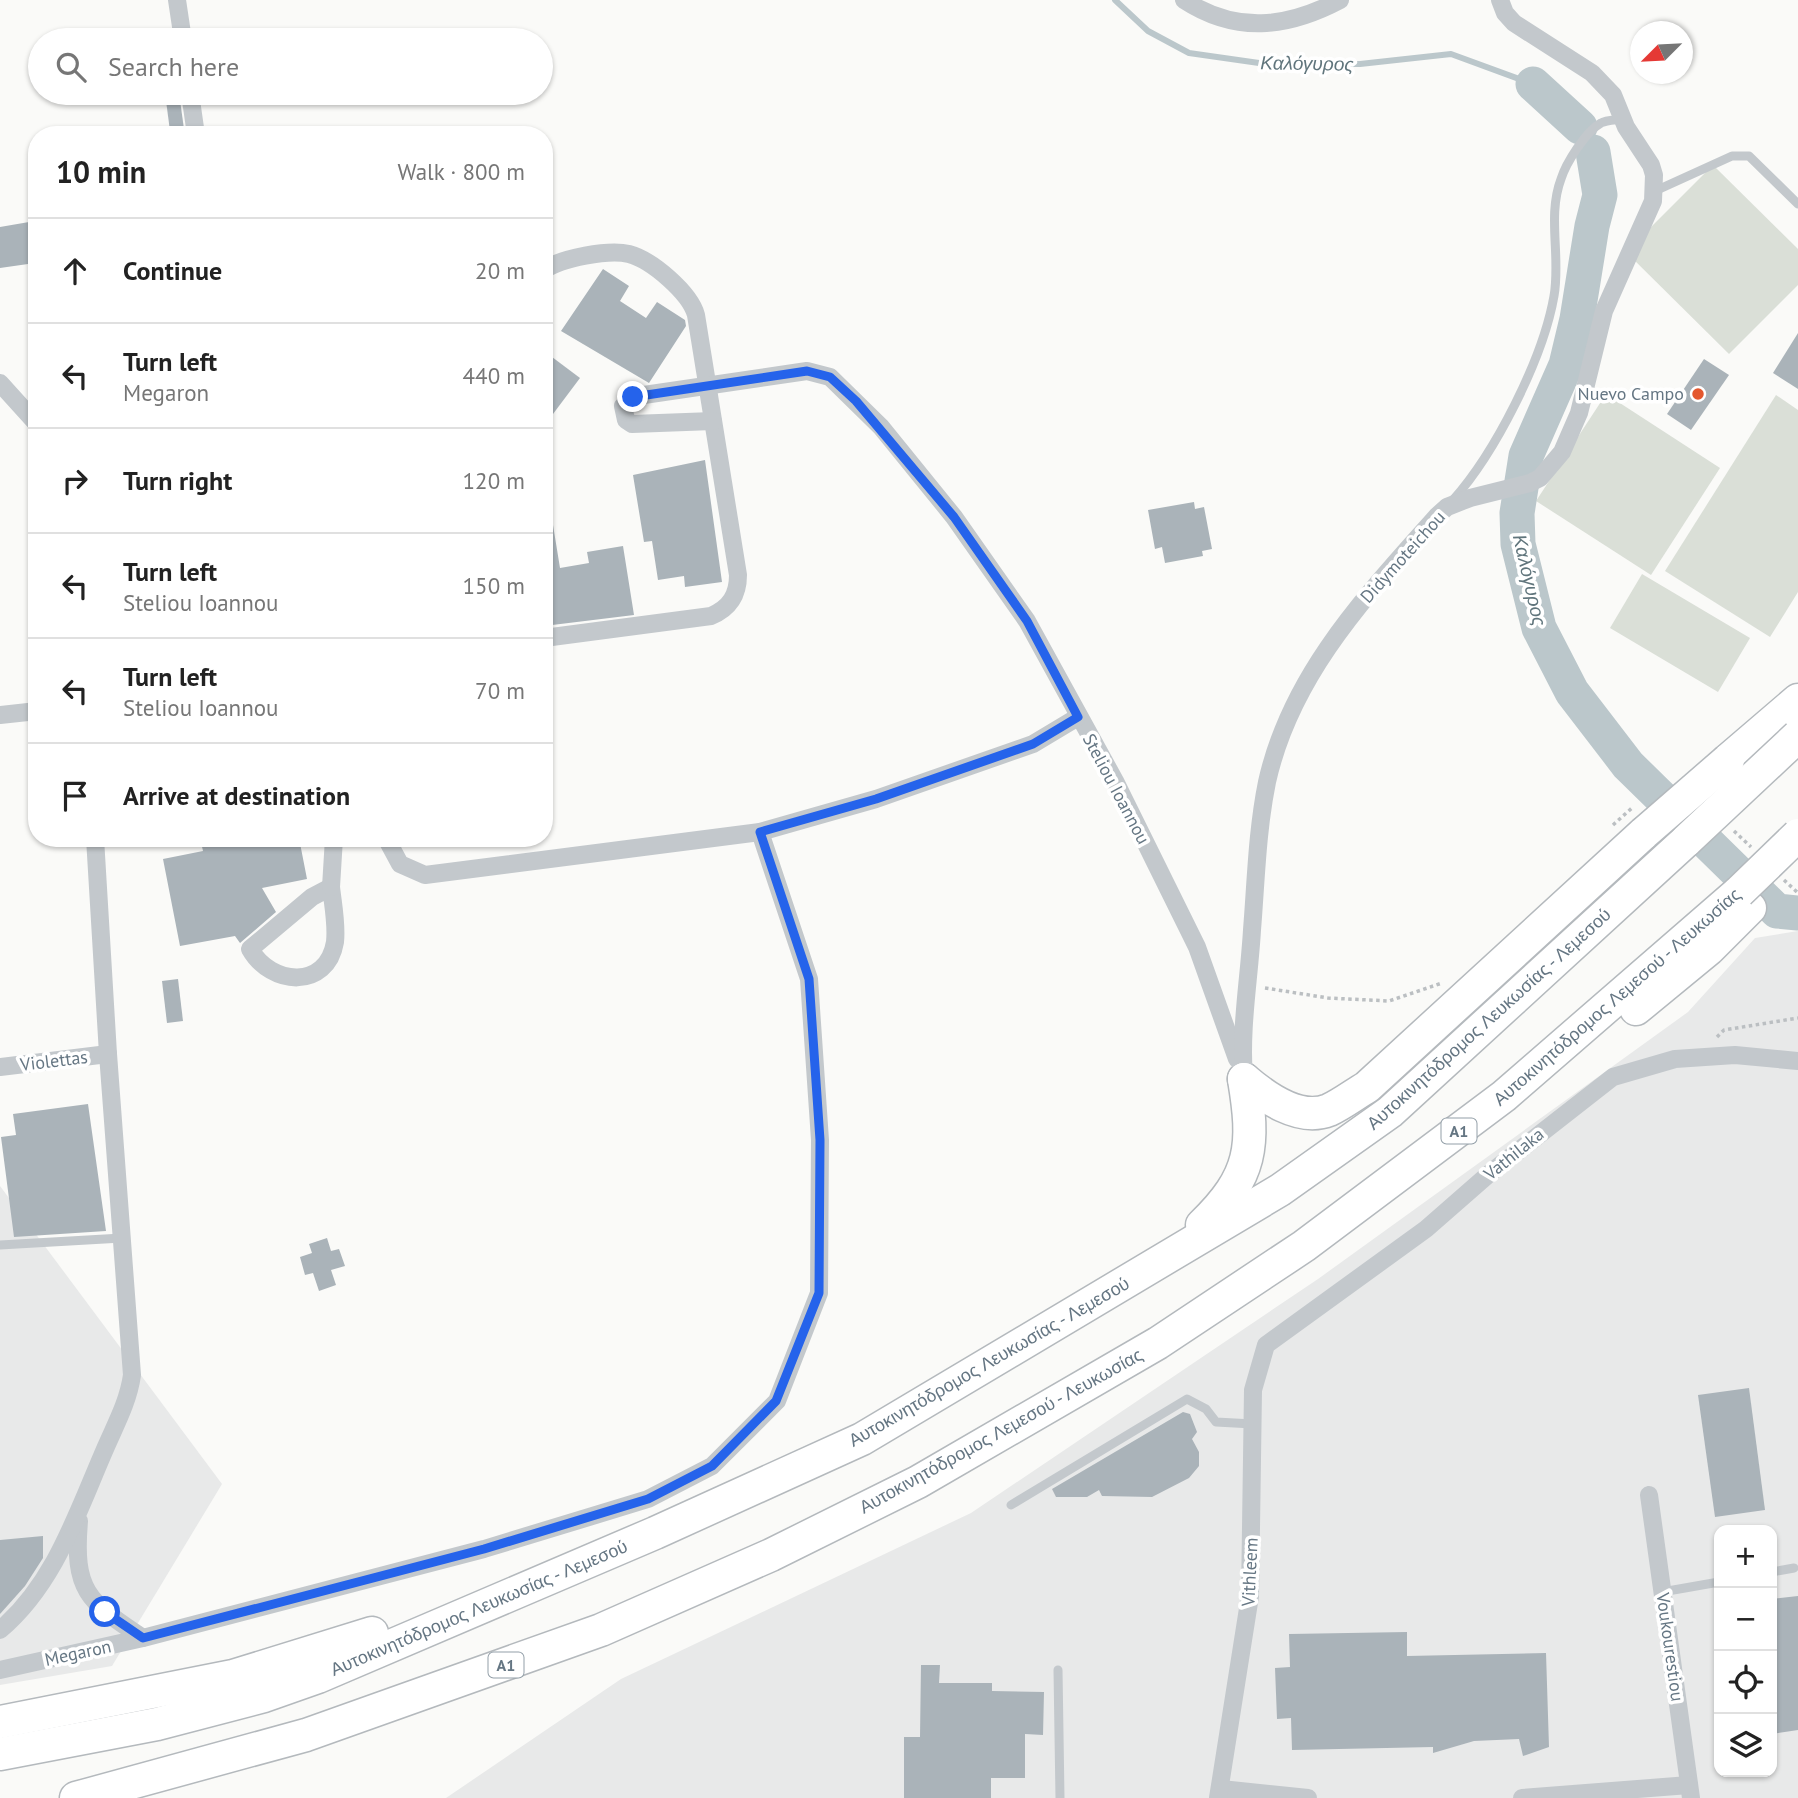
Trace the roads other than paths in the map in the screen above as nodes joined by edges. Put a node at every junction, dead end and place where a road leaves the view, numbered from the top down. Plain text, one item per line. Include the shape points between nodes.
1 (177, 0) edge
2 (1184, 0) edge
3 (1340, 0) edge
4 (1500, 0) edge
5 (181, 28) edge
6 (192, 105) edge
7 (1622, 120) junction
8 (195, 126) edge
9 (1655, 191) junction
10 (1798, 204) edge
11 (553, 266) edge
12 (0, 383) edge
13 (708, 385) junction
14 (28, 414) edge
15 (713, 421) junction
16 (1447, 507) junction
17 (553, 637) edge
18 (1798, 699) edge
19 (28, 712) edge
20 (0, 715) edge
21 (1078, 717) junction
22 (1798, 736) edge
23 (760, 832) junction
24 (1798, 835) edge
25 (96, 847) edge
26 (333, 847) edge
27 (391, 847) edge
28 (1798, 863) edge
29 (331, 887) junction
30 (1745, 900) junction
31 (108, 1054) junction
32 (1798, 1061) edge
33 (0, 1068) edge
34 (1244, 1079) junction
35 (124, 1237) junction
36 (0, 1245) edge
37 (1171, 1255) junction
38 (1266, 1345) joint
39 (1255, 1424) junction
40 (1649, 1496) dead end
41 (1011, 1505) dead end
42 (80, 1507) junction
43 (576, 1567) junction
44 (1794, 1568) dead end
45 (1777, 1571) edge
46 (1714, 1582) edge
47 (1662, 1592) junction
48 (0, 1630) edge
49 (143, 1638) junction
50 (0, 1670) edge
51 (1058, 1670) dead end
52 (0, 1722) edge
53 (0, 1754) edge
54 (1690, 1792) edge
55 (1220, 1793) edge
56 (76, 1798) edge
57 (1060, 1798) edge
58 (1308, 1798) edge
59 (1522, 1798) edge

1 - 5 street
2 - 3 street via 1216,18 1260,25 1295,20
4 - 7 street via 1514,23 1592,73 1613,95
6 - 8 street
7 - 9 street via 1651,165
7 - 16 lane via 1602,122 1590,132 1561,178 1555,207 1554,296 1542,337 1487,454
9 - 10 lane via 1732,156 1749,156
9 - 16 street, Didymoteichou via 1604,311 1572,433 1551,466 1524,485
11 - 13 street via 610,253 630,254 680,288 692,303
12 - 14 street
13 - 15 street
13 - 15 street, Steliou Ioannou via 637,396 625,402 622,411 632,424
13 - 21 street, Steliou Ioannou via 807,371 830,377 842,387 881,428 992,569 1027,621
15 - 17 street via 738,575 728,606 702,618
16 - 34 street, Didymoteichou via 1334,636 1291,707 1280,735 1267,783 1256,863 1241,1040
18 - 34 highway, bridge via 1367,1087 1327,1111 1297,1111 1264,1097
19 - 20 street
21 - 23 street via 1033,744 876,799
21 - 34 street, Steliou Ioannou via 1197,947
22 - 37 highway, Αυτοκινητόδρομος Λευκωσίας - Λεμεσού, bridge via 1390,1112 1279,1190
23 - 27 street via 425,875 400,864
23 - 49 street, Megaron via 809,979 820,1140 819,1293 776,1401 712,1466 648,1499 484,1549
24 - 30 highway, Αυτοκινητόδρομος Λεμεσού - Λευκωσίας / A1, bridge
25 - 31 street
26 - 29 street
28 - 30 highway
29 - 29 street via 312,897 250,949 268,971 295,978 321,967 330,956 335,942
30 - 56 highway, Αυτοκινητόδρομος Λεμεσού - Λευκωσίας / A1 via 1504,1096 1304,1246 1158,1343 918,1482 771,1555 601,1630 306,1735
31 - 33 street, Violettas
31 - 35 street
32 - 38 street, Vathilaka via 1735,1055 1675,1059 1613,1077 1426,1229
34 - 37 highway via 1251,1141 1246,1164 1219,1209
35 - 36 lane
35 - 42 street via 131,1382
37 - 43 highway, Αυτοκινητόδρομος Λευκωσίας - Λεμεσού via 862,1439
38 - 39 street, Vithleem via 1253,1390
39 - 41 lane via 1216,1422 1206,1409 1187,1399
39 - 55 street, Vithleem via 1250,1596
40 - 47 street, Voukourestiou
42 - 48 street via 38,1591
42 - 49 street via 77,1564 84,1588 105,1612
43 - 52 highway via 503,1585 375,1632 233,1676
43 - 53 highway, Αυτοκινητόδρομος Λευκωσίας - Λεμεσού via 264,1696 157,1724
44 - 45 lane
46 - 47 lane
47 - 54 street, Voukourestiou
49 - 50 street, Megaron
51 - 57 lane
54 - 59 street
55 - 58 street

